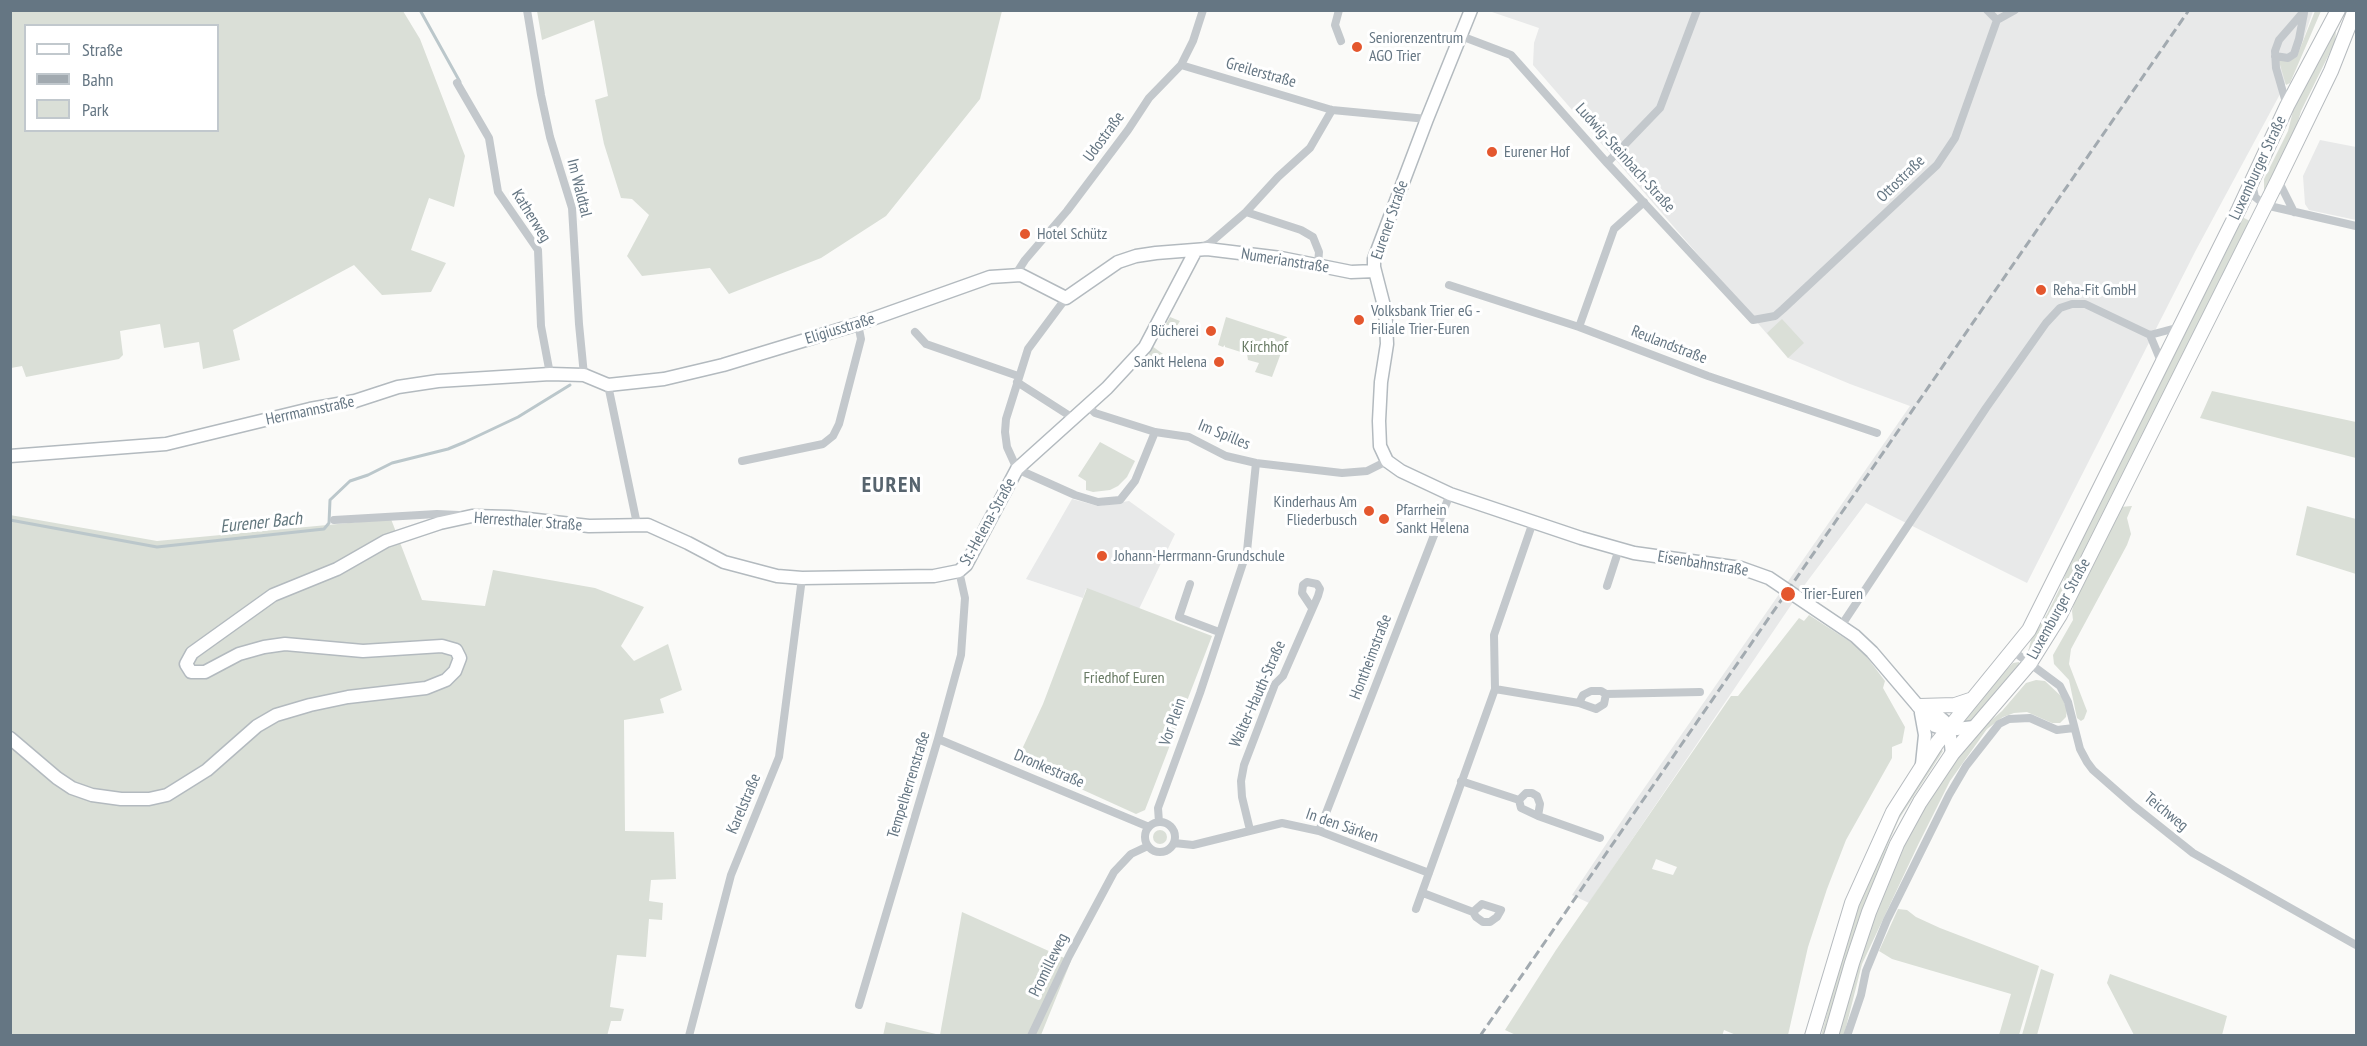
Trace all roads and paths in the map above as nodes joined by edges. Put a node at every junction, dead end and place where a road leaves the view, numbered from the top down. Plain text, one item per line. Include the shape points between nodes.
1 (527, 10) edge
2 (1203, 10) edge
3 (1339, 10) edge
4 (1471, 10) edge
5 (1697, 10) edge
6 (1987, 10) edge
7 (2015, 10) edge
8 (2338, 10) edge
9 (2304, 12) edge
10 (2354, 12) edge
11 (1997, 20) junction
12 (2356, 28) edge
13 (1461, 36) junction
14 (1341, 41) dead end
15 (2275, 56) junction
16 (1181, 65) junction
17 (2331, 71) junction
18 (457, 83) dead end
19 (2287, 106) junction
20 (1332, 110) junction
21 (1427, 119) junction
22 (1607, 163) junction
23 (2258, 170) junction
24 (2278, 180) junction
25 (1644, 202) junction
26 (2265, 206) junction
27 (1246, 212) junction
28 (2294, 212) junction
29 (2356, 226) edge
30 (1196, 250) junction
31 (1318, 264) junction
32 (1375, 271) junction
33 (1016, 274) junction
34 (1449, 285) dead end
35 (1066, 298) junction
36 (1754, 320) joint
37 (858, 324) junction
38 (1579, 327) junction
39 (2180, 327) junction
40 (915, 332) dead end
41 (2150, 335) junction
42 (2162, 364) junction
43 (550, 374) junction
44 (584, 375) junction
45 (1018, 379) junction
46 (608, 385) junction
47 (1088, 406) junction
48 (1073, 418) junction
49 (1155, 432) junction
50 (1877, 433) dead end
51 (10, 456) edge
52 (742, 460) dead end
53 (1387, 461) junction
54 (1256, 463) junction
55 (1017, 470) junction
56 (1450, 494) junction
57 (472, 516) junction
58 (334, 520) dead end
59 (1533, 522) junction
60 (637, 524) junction
61 (1619, 549) junction
62 (963, 568) junction
63 (802, 578) junction
64 (1190, 584) dead end
65 (1607, 586) dead end
66 (1312, 608) dead end
67 (1841, 626) junction
68 (1220, 632) junction
69 (2013, 651) junction
70 (2030, 663) junction
71 (1495, 689) junction
72 (1700, 692) dead end
73 (1606, 694) junction
74 (1973, 699) junction
75 (1579, 703) junction
76 (1918, 706) junction
77 (1974, 727) junction
78 (1948, 729) junction
79 (2074, 729) junction
80 (10, 738) edge
81 (938, 739) junction
82 (1952, 754) junction
83 (1922, 764) junction
84 (1461, 781) junction
85 (1519, 800) junction
86 (1538, 816) junction
87 (1159, 822) junction
88 (1149, 827) junction
89 (1250, 830) junction
90 (1318, 831) junction
91 (1600, 838) dead end
92 (1174, 843) junction
93 (1148, 846) junction
94 (1429, 873) junction
95 (1423, 893) junction
96 (1416, 909) dead end
97 (1473, 912) dead end
98 (2356, 945) edge
99 (859, 1005) dead end
100 (689, 1035) edge
101 (1031, 1035) edge
102 (1812, 1035) edge
103 (1832, 1035) edge
104 (1847, 1035) edge

1 - 44 street, Im Waldtal via 540,95 572,208
2 - 16 street, Udostraße
3 - 14 street via 1335,25
4 - 13 street, Eurener Straße
5 - 22 street via 1660,108
6 - 11 street
7 - 11 street
8 - 19 main road, Luxemburger Straße
9 - 15 street via 2279,40
9 - 15 street via 2294,54 2288,58
10 - 17 main road, Luxemburger Straße
11 - 36 street, Ottostraße via 1955,138 1937,165 1775,316
12 - 17 main road
13 - 21 street, Eurener Straße
13 - 22 street, Ludwig-Steinbach-Straße via 1511,55
15 - 19 street, Luxemburger Straße
16 - 20 street, Greilerstraße
16 - 33 street, Udostraße via 1149,98
17 - 24 main road, Luxemburger Straße
18 - 43 street, Katherweg via 489,138 498,192 538,250 541,326
19 - 23 main road, Luxemburger Straße
20 - 21 street
20 - 27 street, St.-Helena-Straße via 1310,148
21 - 32 street, Eurener Straße via 1376,251
22 - 25 street, Ludwig-Steinbach-Straße
23 - 26 street via 2253,188 2255,197
23 - 39 main road, Luxemburger Straße
24 - 26 main road, Luxemburger Straße
24 - 28 street, Luxemburger Straße
25 - 36 street, Ludwig-Steinbach-Straße
25 - 38 street via 1614,229
26 - 28 street, Luxemburger Straße
26 - 70 main road, Luxemburger Straße via 2060,615
27 - 30 street, St.-Helena-Straße
27 - 31 street via 1313,237 1319,252
28 - 29 street, Luxemburger Straße
30 - 31 street, Numerianstraße
30 - 35 street, Numerianstraße via 1126,259
30 - 47 street, St.-Helena-Straße via 1145,347
31 - 32 street, Numerianstraße via 1351,272
32 - 53 street, Eurener Straße via 1386,322 1379,421 1380,446
33 - 35 street
33 - 37 street, Eligiusstraße via 968,284
34 - 38 street, Reulandstraße
35 - 45 street via 1028,349
37 - 46 street, Eligiusstraße via 723,365 664,379
37 - 52 street via 861,339 833,436 824,444
38 - 50 street, Reulandstraße
39 - 41 street
39 - 42 main road, Luxemburger Straße
40 - 45 street via 926,344
41 - 42 street
41 - 67 street via 2085,304 2060,308 1986,408
42 - 69 main road, Luxemburger Straße via 2029,630
43 - 44 street, Herrmannstraße
43 - 51 street, Herrmannstraße via 407,385 355,401 166,444
44 - 46 street, Herrmannstraße
45 - 48 street
45 - 55 street via 1005,432
46 - 60 street
47 - 48 street, St.-Helena-Straße
47 - 49 street, Im Spilles via 1095,412
48 - 55 street, St.-Helena-Straße
49 - 54 street, Im Spilles via 1189,437 1226,456
49 - 55 street via 1135,481 1120,500 1098,502
53 - 54 street, Im Spilles via 1366,471 1342,473
53 - 56 street, Eisenbahnstraße
54 - 68 street, Vor Plein via 1247,552
55 - 62 street, St.-Helena-Straße
56 - 59 street, Eisenbahnstraße
56 - 90 street, Hontheimstraße
57 - 58 street via 436,514
57 - 60 street, Herresthaler Straße via 590,526
57 - 80 street, Herresthaler Straße via 386,542 337,569 273,595 187,660 187,668 196,674 239,654 285,644 363,651 442,646 456,650 460,658 446,680 426,688 348,697 276,715 257,726 207,770 167,795 149,799 92,795 72,788
59 - 61 street, Eisenbahnstraße
59 - 71 street via 1494,635
60 - 63 street, St.-Helena-Straße via 668,533 724,562 777,576
61 - 65 street
61 - 67 street, Eisenbahnstraße via 1753,571 1788,589
62 - 63 street, St.-Helena-Straße via 934,576
62 - 81 street, Tempelherrenstraße via 961,655
63 - 100 street, Karelstraße via 779,757 731,875
64 - 68 street via 1179,617
66 - 89 street, Walter-Hauth-Straße via 1283,676 1275,684 1244,765 1242,797
67 - 76 street, Eisenbahnstraße via 1872,652
68 - 87 street, Vor Plein via 1158,808
69 - 70 street, Teichweg
69 - 74 main road, Luxemburger Straße
70 - 77 main road, Luxemburger Straße
70 - 79 street, Teichweg via 2064,691
71 - 75 street
71 - 84 street
72 - 73 street
73 - 75 street via 1587,692
73 - 75 street via 1604,704 1596,710
74 - 76 main road via 1955,705
74 - 78 main road, Luxemburger Straße
76 - 78 street, Eisenbahnstraße via 1941,718
76 - 83 street via 1925,735
77 - 78 street
77 - 82 main road, Luxemburger Straße
78 - 82 street
78 - 83 main road, Luxemburger Straße
79 - 98 street, Teichweg via 2093,770 2193,853
79 - 104 street via 2057,730 2018,717 1999,724 1966,766 1887,920 1866,971
81 - 88 street, Dronkestraße
81 - 99 street, Tempelherrenstraße
82 - 103 main road, Luxemburger Straße via 1920,802 1888,864 1852,963
83 - 102 main road, Luxemburger Straße via 1893,812 1852,903
84 - 85 street
84 - 94 street
85 - 86 street via 1521,808
85 - 86 street via 1526,793 1537,796
86 - 91 street
87 - 88 street
87 - 92 street via 1171,827
88 - 93 street via 1145,838
89 - 90 street, In den Särken via 1282,823
89 - 92 street, In den Särken via 1192,845
90 - 94 street, In den Särken
92 - 93 street via 1164,852
93 - 101 street, Promilleweg via 1124,860 1094,908
94 - 95 street
95 - 96 street
95 - 97 street

